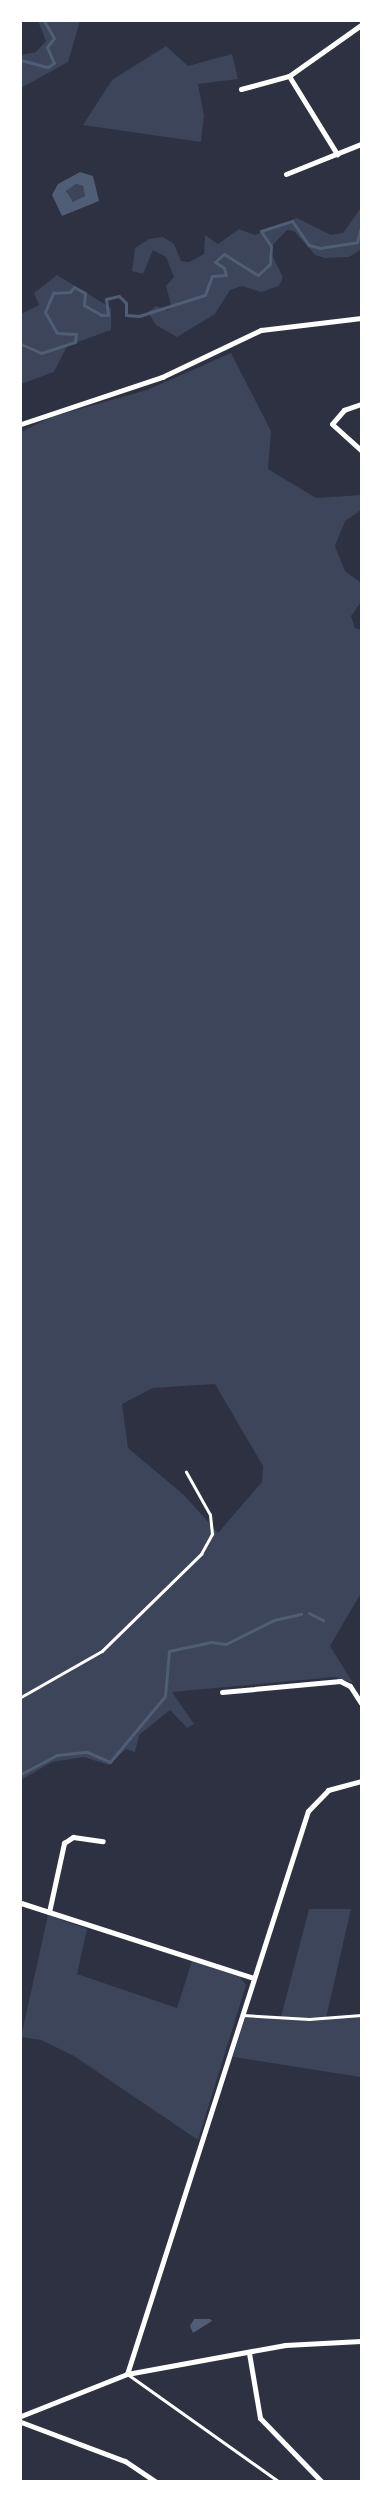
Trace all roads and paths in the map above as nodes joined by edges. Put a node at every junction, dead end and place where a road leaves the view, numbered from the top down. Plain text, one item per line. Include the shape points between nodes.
1 (361, 25) edge
2 (289, 76) junction
3 (241, 89) dead end
4 (361, 144) edge
5 (337, 154) junction
6 (286, 174) dead end
7 (361, 318) edge
8 (361, 404) edge
9 (21, 424) edge
10 (361, 450) edge
11 (186, 1472) dead end
12 (222, 1692) dead end
13 (21, 1697) edge
14 (361, 1703) edge
15 (361, 1781) edge
16 (103, 1841) dead end
17 (21, 1903) edge
18 (49, 1912) junction
19 (253, 1978) junction
20 (243, 2015) junction
21 (361, 2015) edge
22 (361, 2341) edge
23 (249, 2353) junction
24 (127, 2374) junction
25 (21, 2416) edge
26 (21, 2422) edge
27 (155, 2481) edge
28 (278, 2481) edge
29 (321, 2481) edge

1 - 2 street
2 - 3 street
2 - 5 street
4 - 5 street
5 - 6 street
7 - 9 street via 261,330 162,377
8 - 10 street via 344,410 332,424
11 - 13 lane via 210,1515 212,1534 201,1554 102,1651
12 - 14 street via 340,1681 350,1686
15 - 19 street via 328,1790 308,1811
16 - 18 street via 72,1837 64,1842
17 - 18 street
18 - 19 street
19 - 20 street
20 - 21 lane via 309,2019
20 - 24 street
22 - 23 street via 312,2342
23 - 24 street
23 - 29 street via 260,2418
24 - 25 street
24 - 28 lane
26 - 27 street via 125,2461

